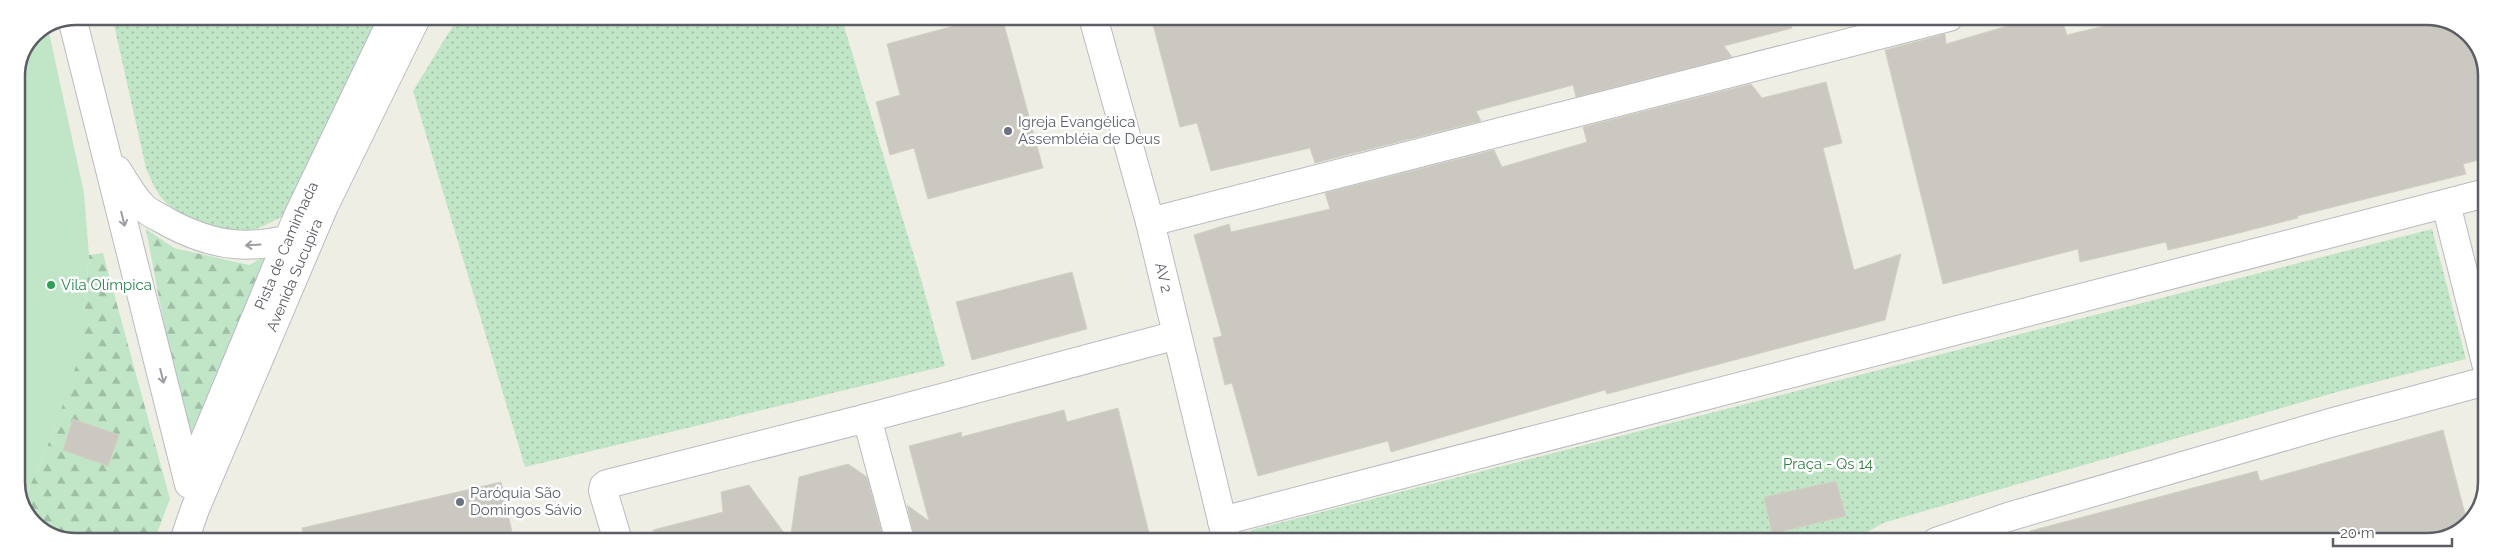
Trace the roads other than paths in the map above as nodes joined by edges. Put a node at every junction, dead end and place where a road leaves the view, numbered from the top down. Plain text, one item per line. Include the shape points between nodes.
1 (74, 25) edge
2 (390, 25) edge
3 (413, 25) edge
4 (1096, 25) edge
5 (1917, 25) edge
6 (107, 154) junction
7 (2478, 195) edge
8 (2446, 204) junction
9 (1150, 222) junction
10 (316, 227) junction
11 (288, 240) junction
12 (2478, 331) edge
13 (1177, 334) junction
14 (2478, 383) edge
15 (867, 418) junction
16 (188, 480) junction
17 (195, 509) junction
18 (1225, 531) edge
19 (187, 533) edge
20 (616, 533) edge
21 (898, 533) edge
22 (1962, 533) edge

1 - 6 street
2 - 11 street, Pista de Caminhada
3 - 10 street, Avenida Sucupira
4 - 9 street, AV 2
5 - 9 street
11 -> 6 street via 243,246 186,232 144,208
6 -> 16 street
7 - 8 street
8 - 12 street
8 - 18 street
9 - 13 street, AV 2
10 - 11 street
10 - 17 street, Avenida Sucupira
11 - 16 street, Pista de Caminhada
13 - 15 street
13 - 18 street, AV 2
14 - 22 street via 2330,423
15 - 20 street via 604,486
15 - 21 street
16 - 17 street
17 - 19 street, Avenida Sucupira

